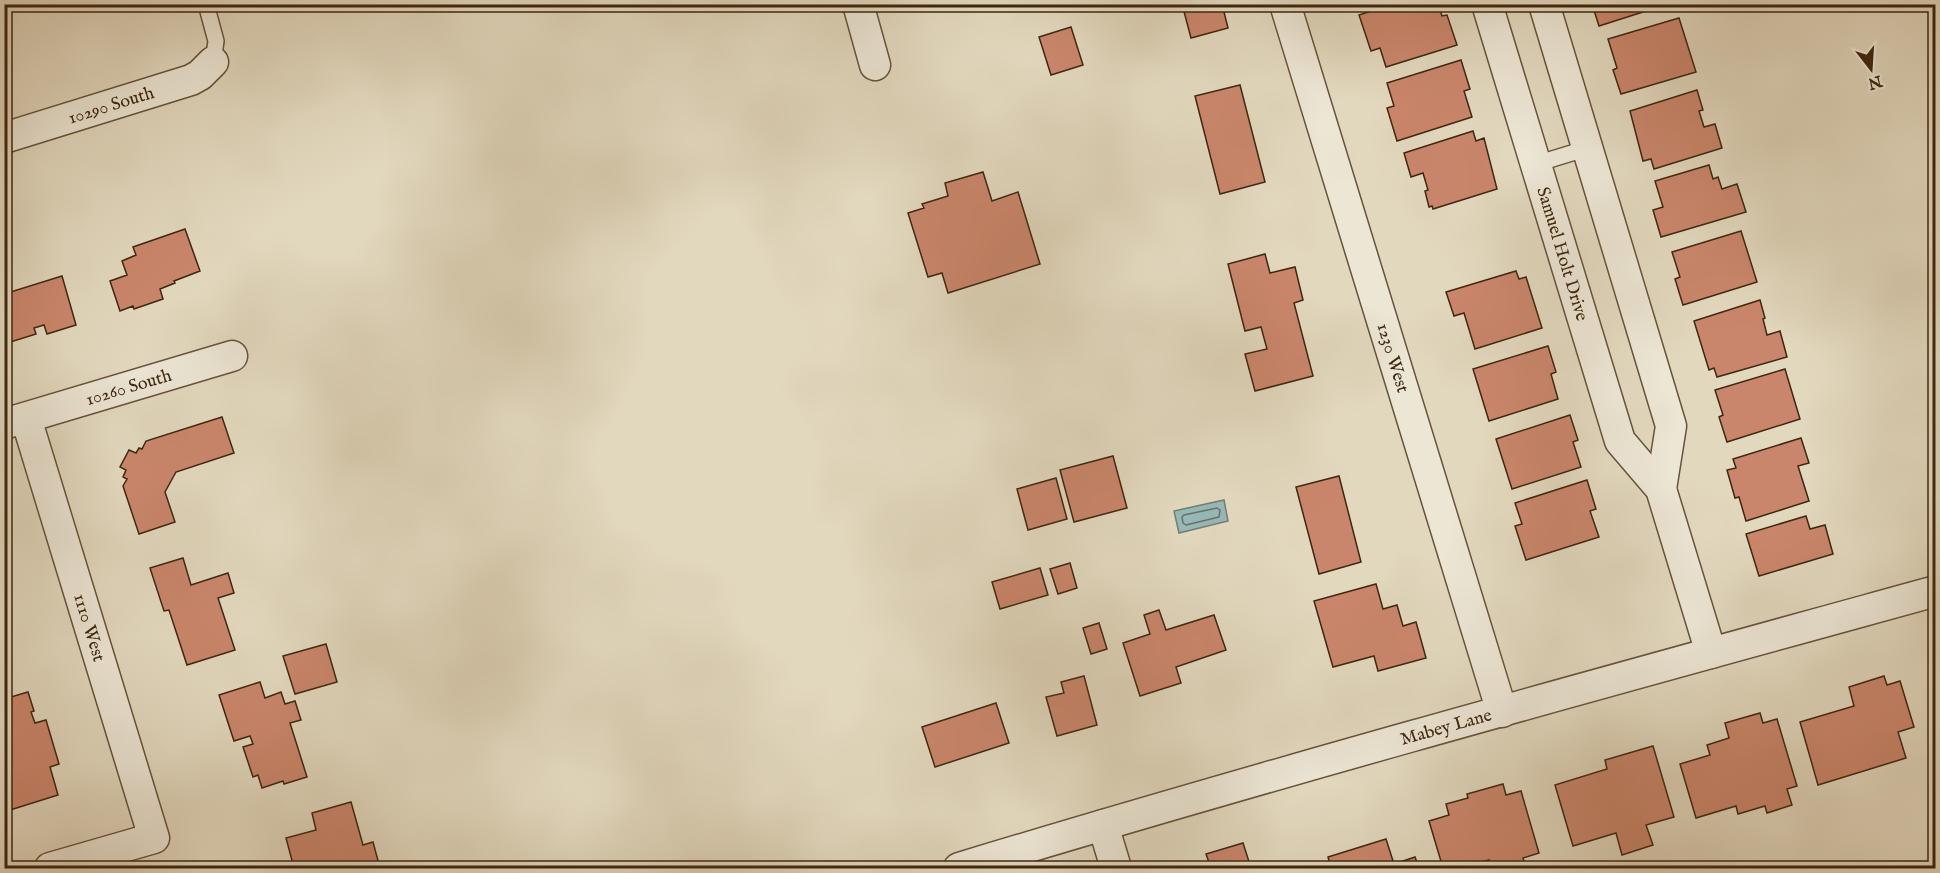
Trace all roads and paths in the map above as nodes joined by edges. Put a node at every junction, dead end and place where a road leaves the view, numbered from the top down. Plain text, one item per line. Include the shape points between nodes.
1 (206, 4) edge
2 (858, 4) edge
3 (1284, 4) edge
4 (1487, 4) edge
5 (1544, 4) edge
6 (213, 62) joint
7 (875, 65) dead end
8 (4, 138) edge
9 (1588, 148) junction
10 (1536, 164) junction
11 (232, 356) dead end
12 (15, 421) edge
13 (1661, 489) junction
14 (1935, 591) edge
15 (1711, 653) junction
16 (1502, 712) junction
17 (1103, 825) junction
18 (50, 868) edge
19 (959, 868) edge
20 (1116, 868) edge

1 - 6 lane via 216,41
2 - 7 street
3 - 16 street, 1230 West
4 - 10 street, Samuel Holt Drive
5 - 9 street, Samuel Holt Drive
6 - 8 street, 10290 South via 191,80
9 - 10 lane
9 - 13 street, Samuel Holt Drive via 1671,426
10 - 13 street, Samuel Holt Drive via 1620,441
11 - 12 street, 10260 South
12 - 18 street, 1110 West via 154,838
13 - 15 street, Samuel Holt Drive
14 - 15 street, Mabey Lane
15 - 16 street, Mabey Lane
16 - 17 street, Mabey Lane
17 - 19 street, Mabey Lane
17 - 20 street

